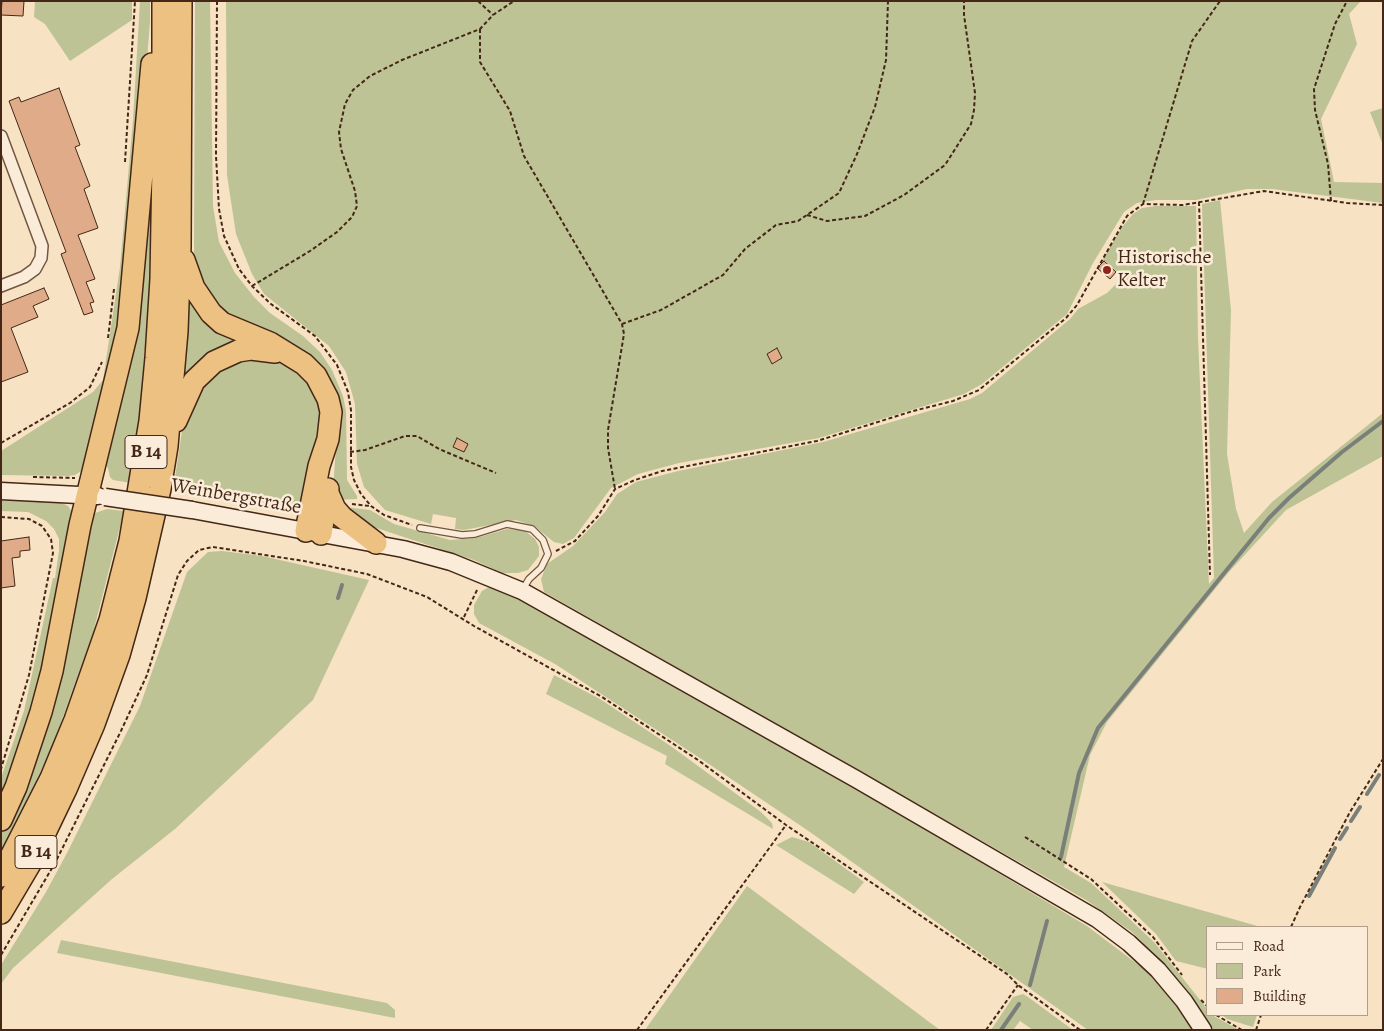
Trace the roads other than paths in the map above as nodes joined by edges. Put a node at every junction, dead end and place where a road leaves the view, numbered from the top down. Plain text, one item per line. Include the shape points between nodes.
1 (162, 1) edge
2 (181, 1) edge
3 (1, 136) edge
4 (180, 248) junction
5 (1, 286) edge
6 (287, 354) junction
7 (328, 440) junction
8 (167, 446) junction
9 (328, 491) junction
10 (1, 492) edge
11 (97, 496) junction
12 (420, 528) road end
13 (314, 532) junction
14 (376, 543) junction
15 (522, 591) junction
16 (1, 820) edge
17 (1, 876) edge
18 (1, 913) edge
19 (1203, 1030) edge

1 - 11 highway via 154,39 128,328 95,467
1 - 17 highway, B 14 via 160,289 150,421 134,521 110,620 76,720 51,778
2 - 4 highway, B 14
3 - 5 street via 42,246 41,258 34,269 24,277
4 - 6 highway via 194,288 211,313 238,331 270,343
4 - 8 highway, B 14
6 - 7 highway via 316,376 328,400 331,412
6 - 8 highway via 251,349 232,353 214,362 194,381
7 - 9 highway
7 - 13 highway via 319,466
8 - 18 highway, B 14 via 149,544 119,655 66,789 30,864
9 - 13 highway
9 - 14 highway via 342,517
10 - 11 main road, Weinbergstraße
11 - 13 main road, Weinbergstraße, bridge
11 - 16 highway via 41,712 16,787
12 - 15 lane via 475,534 507,524 525,526 538,534 548,554
13 - 14 main road, Weinbergstraße
14 - 15 main road, Weinbergstraße via 483,574
15 - 19 main road, Weinbergstraße via 1097,919 1158,970

